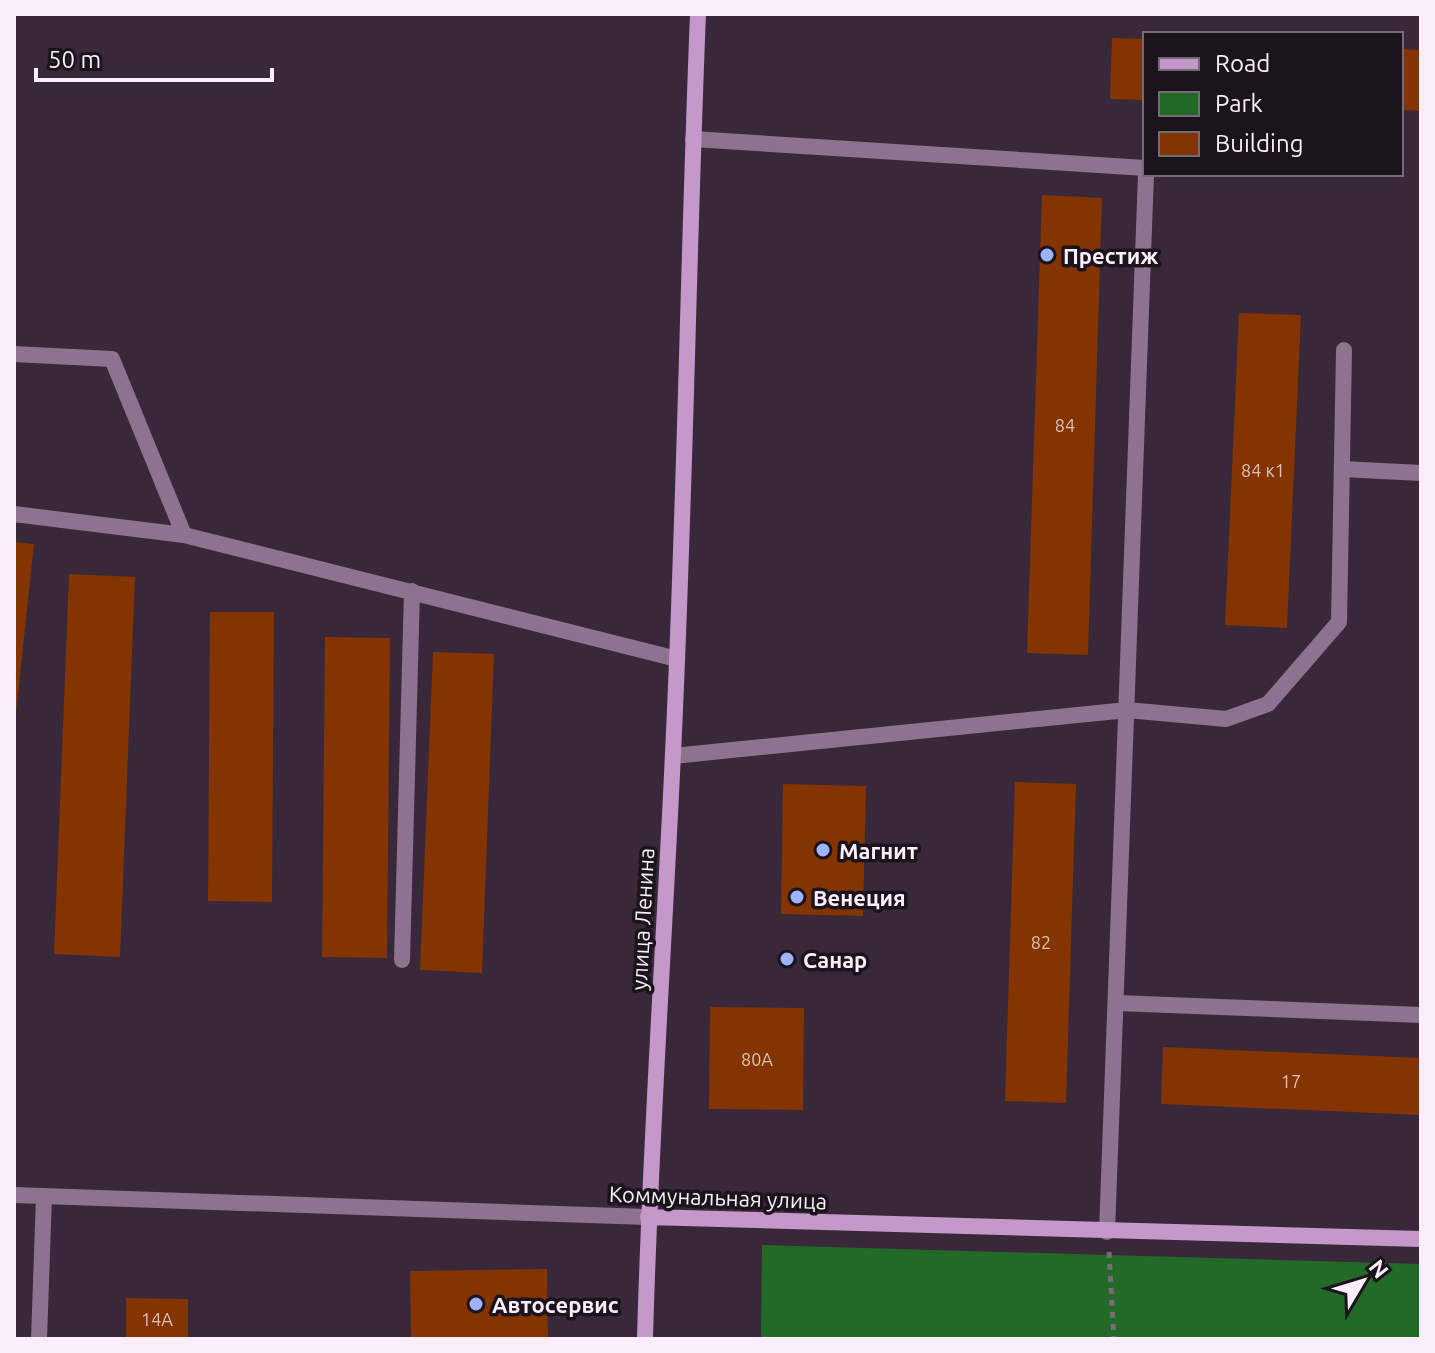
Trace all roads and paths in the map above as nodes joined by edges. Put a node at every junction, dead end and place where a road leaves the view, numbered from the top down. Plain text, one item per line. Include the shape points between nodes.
1 (698, 14) edge
2 (693, 139) junction
3 (1143, 171) edge
4 (1145, 176) edge
5 (1344, 350) dead end
6 (14, 354) edge
7 (1342, 469) junction
8 (1421, 473) edge
9 (14, 514) edge
10 (184, 535) junction
11 (412, 591) junction
12 (677, 659) junction
13 (1127, 710) junction
14 (673, 756) junction
15 (402, 960) dead end
16 (1117, 1003) junction
17 (1421, 1015) edge
18 (14, 1195) edge
19 (44, 1196) junction
20 (648, 1217) junction
21 (1107, 1232) junction
22 (1421, 1239) edge
23 (39, 1339) edge
24 (645, 1339) edge
25 (1114, 1339) edge

1 - 2 main road, улица Ленина
2 - 3 street
2 - 12 main road, улица Ленина
4 - 13 street
5 - 7 street
6 - 10 street via 112,359
7 - 8 street
7 - 13 street via 1339,622 1268,704 1226,719
9 - 10 street
10 - 11 street
11 - 12 street
11 - 15 street
12 - 14 main road, улица Ленина
13 - 14 street
13 - 16 street
14 - 20 main road, улица Ленина
16 - 17 street
16 - 21 street
18 - 19 street, Коммунальная улица
19 - 20 street, Коммунальная улица
19 - 23 street
20 - 21 main road, Коммунальная улица
20 - 24 main road, улица Ленина
21 - 22 main road, Коммунальная улица
21 - 25 path

